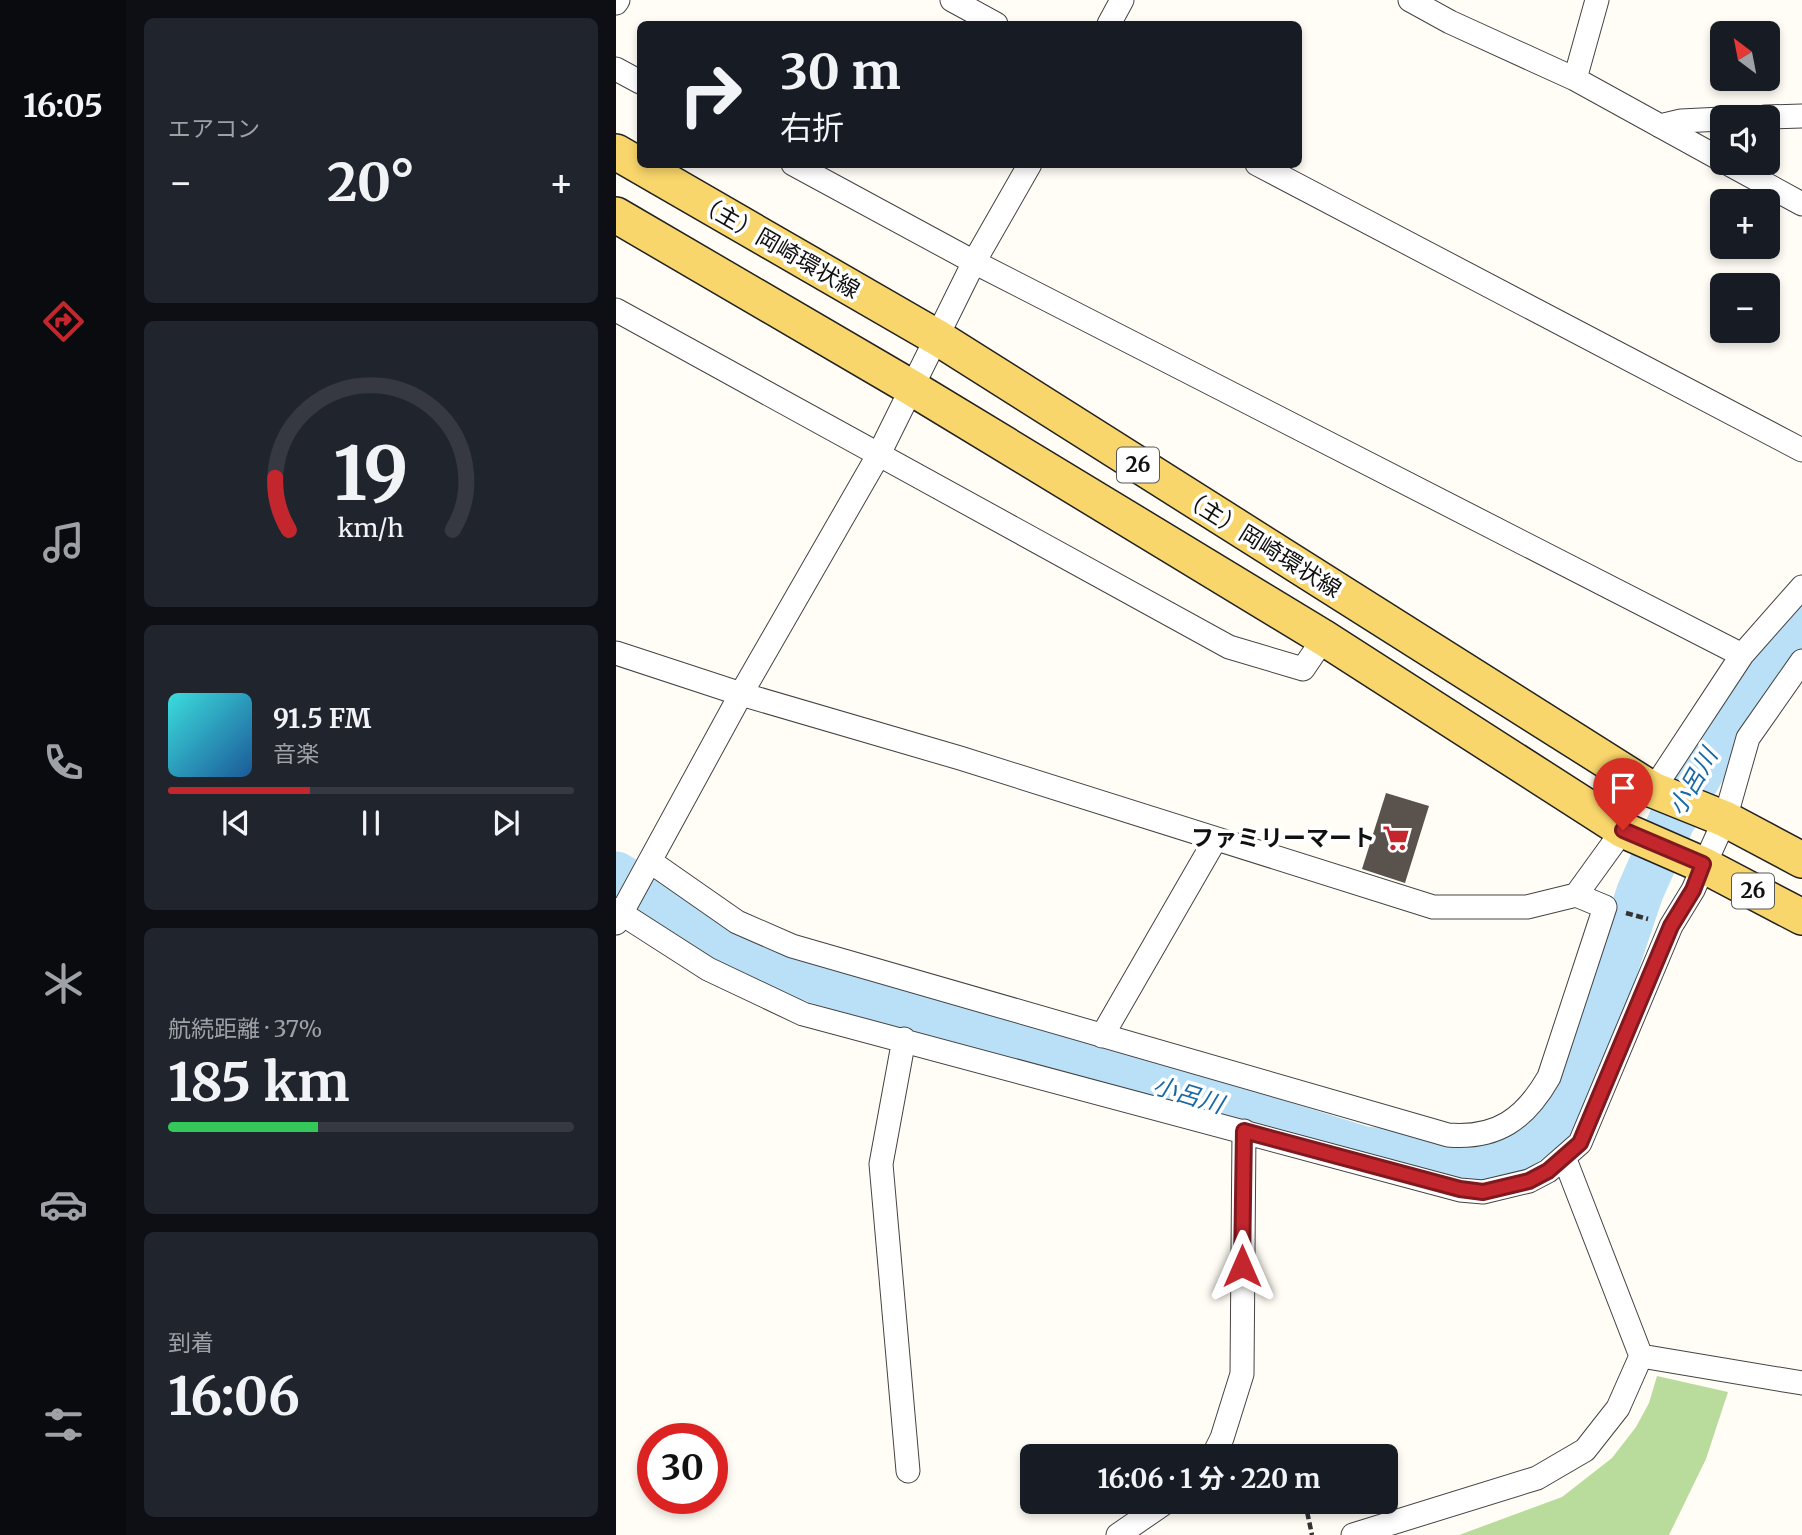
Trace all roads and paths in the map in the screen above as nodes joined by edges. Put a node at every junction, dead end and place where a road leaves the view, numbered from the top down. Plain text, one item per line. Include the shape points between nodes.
1 (952, 0) edge
2 (1122, 0) edge
3 (1410, 0) edge
4 (1597, 0) edge
5 (990, 21) edge
6 (1111, 21) edge
7 (616, 69) edge
8 (1575, 79) junction
9 (637, 80) edge
10 (1802, 116) edge
11 (1780, 117) edge
12 (1710, 120) edge
13 (1660, 126) junction
14 (616, 152) edge
15 (1710, 153) edge
16 (637, 164) edge
17 (644, 168) edge
18 (800, 168) edge
19 (1028, 168) edge
20 (1265, 168) edge
21 (1749, 175) edge
22 (1802, 204) edge
23 (616, 215) edge
24 (974, 262) junction
25 (616, 310) edge
26 (938, 338) junction
27 (912, 388) junction
28 (1802, 450) edge
29 (879, 454) junction
30 (1802, 587) edge
31 (1324, 638) junction
32 (616, 653) edge
33 (1742, 655) junction
34 (1799, 669) edge
35 (741, 694) junction
36 (1653, 790) junction
37 (1725, 819) junction
38 (1623, 830) junction
39 (1215, 840) junction
40 (1802, 860) edge
41 (651, 862) junction
42 (1703, 864) junction
43 (1576, 895) junction
44 (1605, 907) junction
45 (618, 916) edge
46 (1802, 917) edge
47 (1671, 926) junction
48 (1102, 1036) junction
49 (904, 1039) junction
50 (1244, 1131) junction
51 (1564, 1157) junction
52 (1641, 1356) junction
53 (1802, 1383) edge
54 (1219, 1444) edge
55 (908, 1471) dead end
56 (1149, 1514) edge
57 (1308, 1514) edge
58 (1118, 1535) edge
59 (1312, 1535) edge
60 (1353, 1535) edge

1 - 5 street
2 - 6 street
3 - 8 street
4 - 8 street
7 - 9 street
8 - 13 street
10 - 11 street
12 - 13 street
13 - 15 street
14 - 16 main road, （主）岡崎環状線 / 26
17 - 26 main road, （主）岡崎環状線 / 26
18 - 24 street
19 - 24 street
20 - 28 street
21 - 22 street
23 - 27 main road, （主）岡崎環状線 / 26
24 - 26 street
24 - 33 street
25 - 29 street
26 - 27 street
26 - 36 main road, （主）岡崎環状線 / 26
27 - 29 street
27 - 31 main road, （主）岡崎環状線 / 26
29 - 31 street via 1229,647 1303,669
29 - 35 street
30 - 33 street
31 - 38 main road, （主）岡崎環状線 / 26
32 - 35 street
33 - 36 street
34 - 37 street via 1748,738
35 - 39 street
35 - 41 street
36 - 37 main road, （主）岡崎環状線 / 26
37 - 40 main road, （主）岡崎環状線 / 26
37 - 42 street
38 - 42 main road, （主）岡崎環状線 / 26
38 - 43 street
39 - 43 street via 1433,907 1527,907
39 - 48 street
41 - 45 street
41 - 48 street via 737,922 792,946
42 - 46 main road, （主）岡崎環状線 / 26
42 - 47 street
43 - 44 street
44 - 47 path
44 - 48 street via 1549,1077 1537,1098 1500,1130 1469,1137 1448,1135
45 - 49 street via 708,969 803,1014
47 - 51 street via 1580,1143
49 - 50 street
49 - 55 street via 881,1164
50 - 51 street via 1483,1192 1529,1181
50 - 54 street via 1242,1374
51 - 52 street
52 - 53 street
52 - 60 street via 1618,1408 1585,1450 1537,1478
56 - 58 street
57 - 59 path

